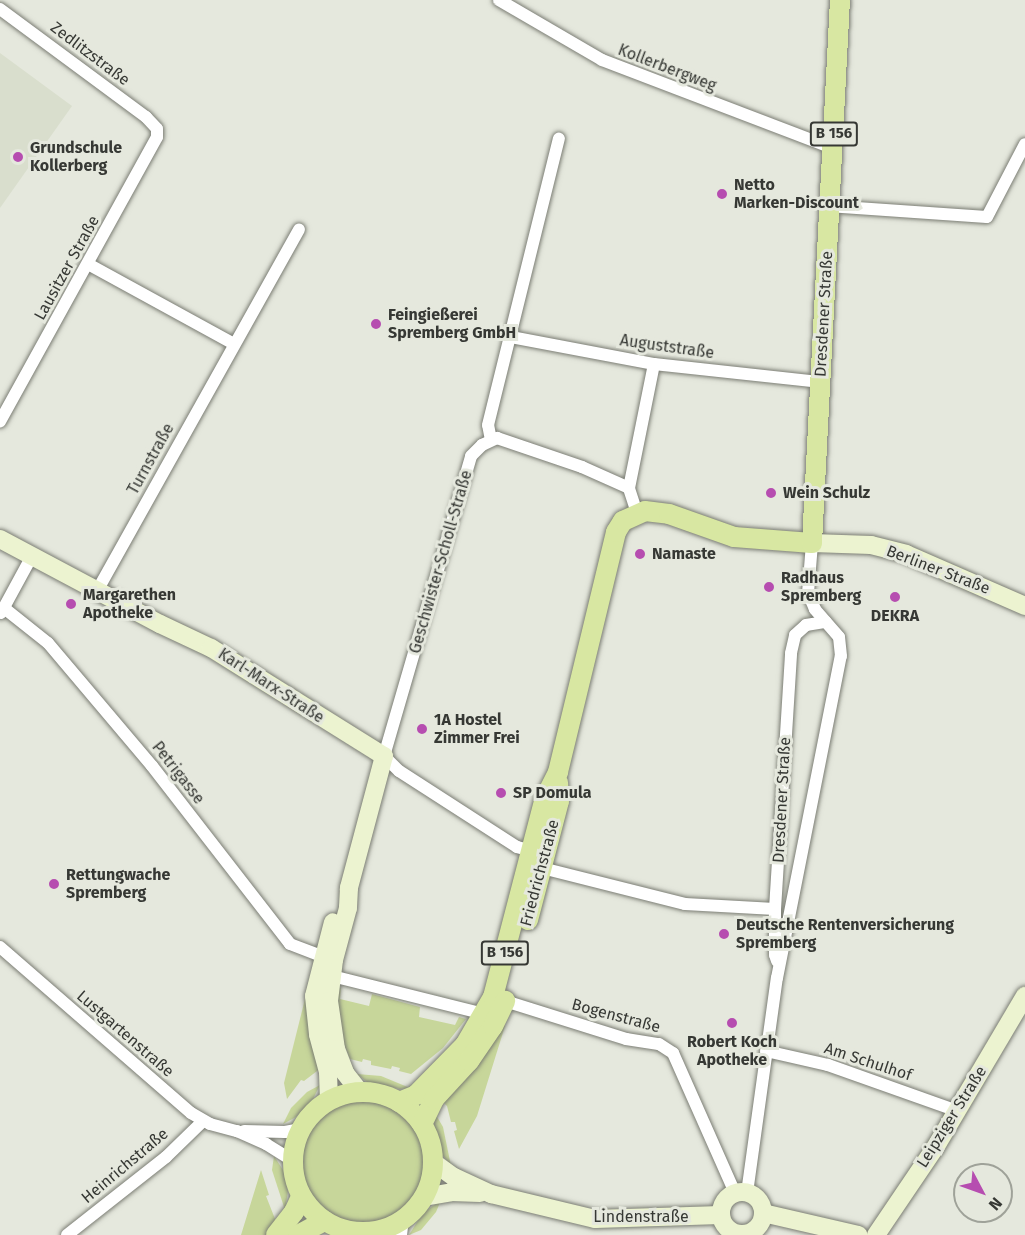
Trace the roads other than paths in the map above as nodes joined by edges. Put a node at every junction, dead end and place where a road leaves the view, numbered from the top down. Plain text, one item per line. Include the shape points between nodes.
1 (499, 0) edge
2 (840, 0) edge
3 (0, 9) edge
4 (156, 129) joint
5 (559, 139) dead end
6 (1025, 144) edge
7 (832, 148) junction
8 (828, 206) junction
9 (299, 230) dead end
10 (88, 264) junction
11 (511, 337) junction
12 (234, 344) junction
13 (654, 364) junction
14 (821, 382) junction
15 (0, 421) edge
16 (491, 440) junction
17 (629, 488) junction
18 (637, 513) junction
19 (0, 538) edge
20 (812, 543) junction
21 (32, 556) junction
22 (97, 591) junction
23 (1025, 606) edge
24 (2, 611) edge
25 (826, 622) junction
26 (384, 756) junction
27 (537, 859) junction
28 (349, 888) junction
29 (775, 909) junction
30 (0, 947) edge
31 (322, 956) junction
32 (780, 962) junction
33 (332, 976) junction
34 (1025, 996) edge
35 (505, 1001) junction
36 (484, 1014) junction
37 (766, 1051) junction
38 (360, 1092) junction
39 (328, 1101) junction
40 (399, 1101) junction
41 (957, 1111) junction
42 (202, 1120) junction
43 (422, 1124) junction
44 (300, 1130) junction
45 (237, 1131) junction
46 (292, 1161) junction
47 (433, 1162) junction
48 (741, 1193) junction
49 (491, 1194) junction
50 (301, 1197) junction
51 (424, 1197) junction
52 (763, 1214) junction
53 (721, 1215) junction
54 (324, 1221) junction
55 (402, 1227) edge
56 (369, 1234) edge
57 (746, 1234) edge
58 (67, 1235) edge
59 (276, 1235) edge
60 (298, 1235) edge
61 (858, 1235) edge
62 (876, 1235) edge

1 - 7 street, Kollerbergweg via 602,60
2 - 7 main road, Dresdener Straße / B 156
3 - 4 street, Zedlitzstraße via 146,117
4 - 10 street, Lausitzer Straße via 154,147
5 - 11 street
6 - 8 street via 987,217
7 - 8 main road, Dresdener Straße / B 156
8 - 14 main road, Dresdener Straße / B 156
9 - 12 street, Turnstraße
10 - 12 street
10 - 15 street, Lausitzer Straße
11 - 13 street, Auguststraße
11 - 16 street via 488,425
12 - 22 street, Turnstraße
13 - 14 street, Auguststraße
13 - 17 street
14 - 20 main road, Dresdener Straße / B 156
16 - 17 street via 518,443
16 - 26 street, Geschwister-Scholl-Straße via 471,456
17 - 18 street
18 - 20 main road via 669,514 735,537
18 - 27 main road, Friedrichstraße / B 156 via 623,521 616,532 558,772 559,801
19 - 21 main road, Karl-Marx-Straße
20 - 23 main road, Berliner Straße via 870,545 906,554
20 - 25 street, Dresdener Straße via 808,593
21 - 22 main road, Karl-Marx-Straße
21 - 24 street
22 - 26 main road, Karl-Marx-Straße via 211,648
24 - 31 street, Petrigasse via 48,643 152,766 290,944
25 - 29 street, Dresdener Straße via 806,626 795,635 791,653
25 - 32 street, Dresdener Straße via 839,637 841,656
26 - 27 street, Karl-Marx-Straße via 399,771
26 - 28 main road, Geschwister-Scholl-Straße
27 - 29 street, Karl-Marx-Straße via 685,904
27 - 35 main road, Friedrichstraße / B 156
27 - 36 main road, Friedrichstraße / B 156
28 - 31 main road, Geschwister-Scholl-Straße via 339,904
28 - 33 main road, Geschwister-Scholl-Straße
29 - 32 street, Dresdener Straße via 775,955
30 - 42 street, Lustgartenstraße
31 - 39 main road, Geschwister-Scholl-Straße via 314,1010 328,1072
32 - 37 street, Dresdener Straße
33 - 36 street
33 - 38 main road, Geschwister-Scholl-Straße via 329,1008 336,1049 345,1073
34 - 41 main road, Leipziger Straße
35 - 43 main road, Friedrichstraße / B 156 via 469,1061 434,1099
35 - 48 street, Bogenstraße via 626,1039 659,1044 673,1053
36 - 40 main road, Friedrichstraße / B 156 via 465,1045 429,1084 416,1095
37 - 41 street, Am Schulhof via 828,1065
37 - 48 street, Dresdener Straße
38 - 39 main road
38 - 40 main road
39 - 44 main road via 309,1116
40 - 43 main road
41 - 62 main road, Leipziger Straße
42 - 45 street, Lustgartenstraße
42 - 58 street, Heinrichstraße via 166,1157
43 - 47 main road
44 - 45 street, Lustgartenstraße
44 - 46 main road
45 - 46 street, Lustgartenstraße via 266,1143
46 - 50 main road
47 - 49 main road, Lindenstraße via 453,1177
47 - 51 main road
48 - 52 main road via 758,1200
48 - 53 main road, Dresdener Straße via 724,1202
49 - 51 main road, Lindenstraße via 451,1192
49 - 53 main road, Lindenstraße via 596,1219
50 - 54 main road
50 - 59 main road
51 - 55 main road
52 - 57 main road via 758,1226
52 - 61 main road
53 - 57 main road via 732,1232
54 - 56 main road via 343,1230
54 - 60 main road
55 - 56 main road

